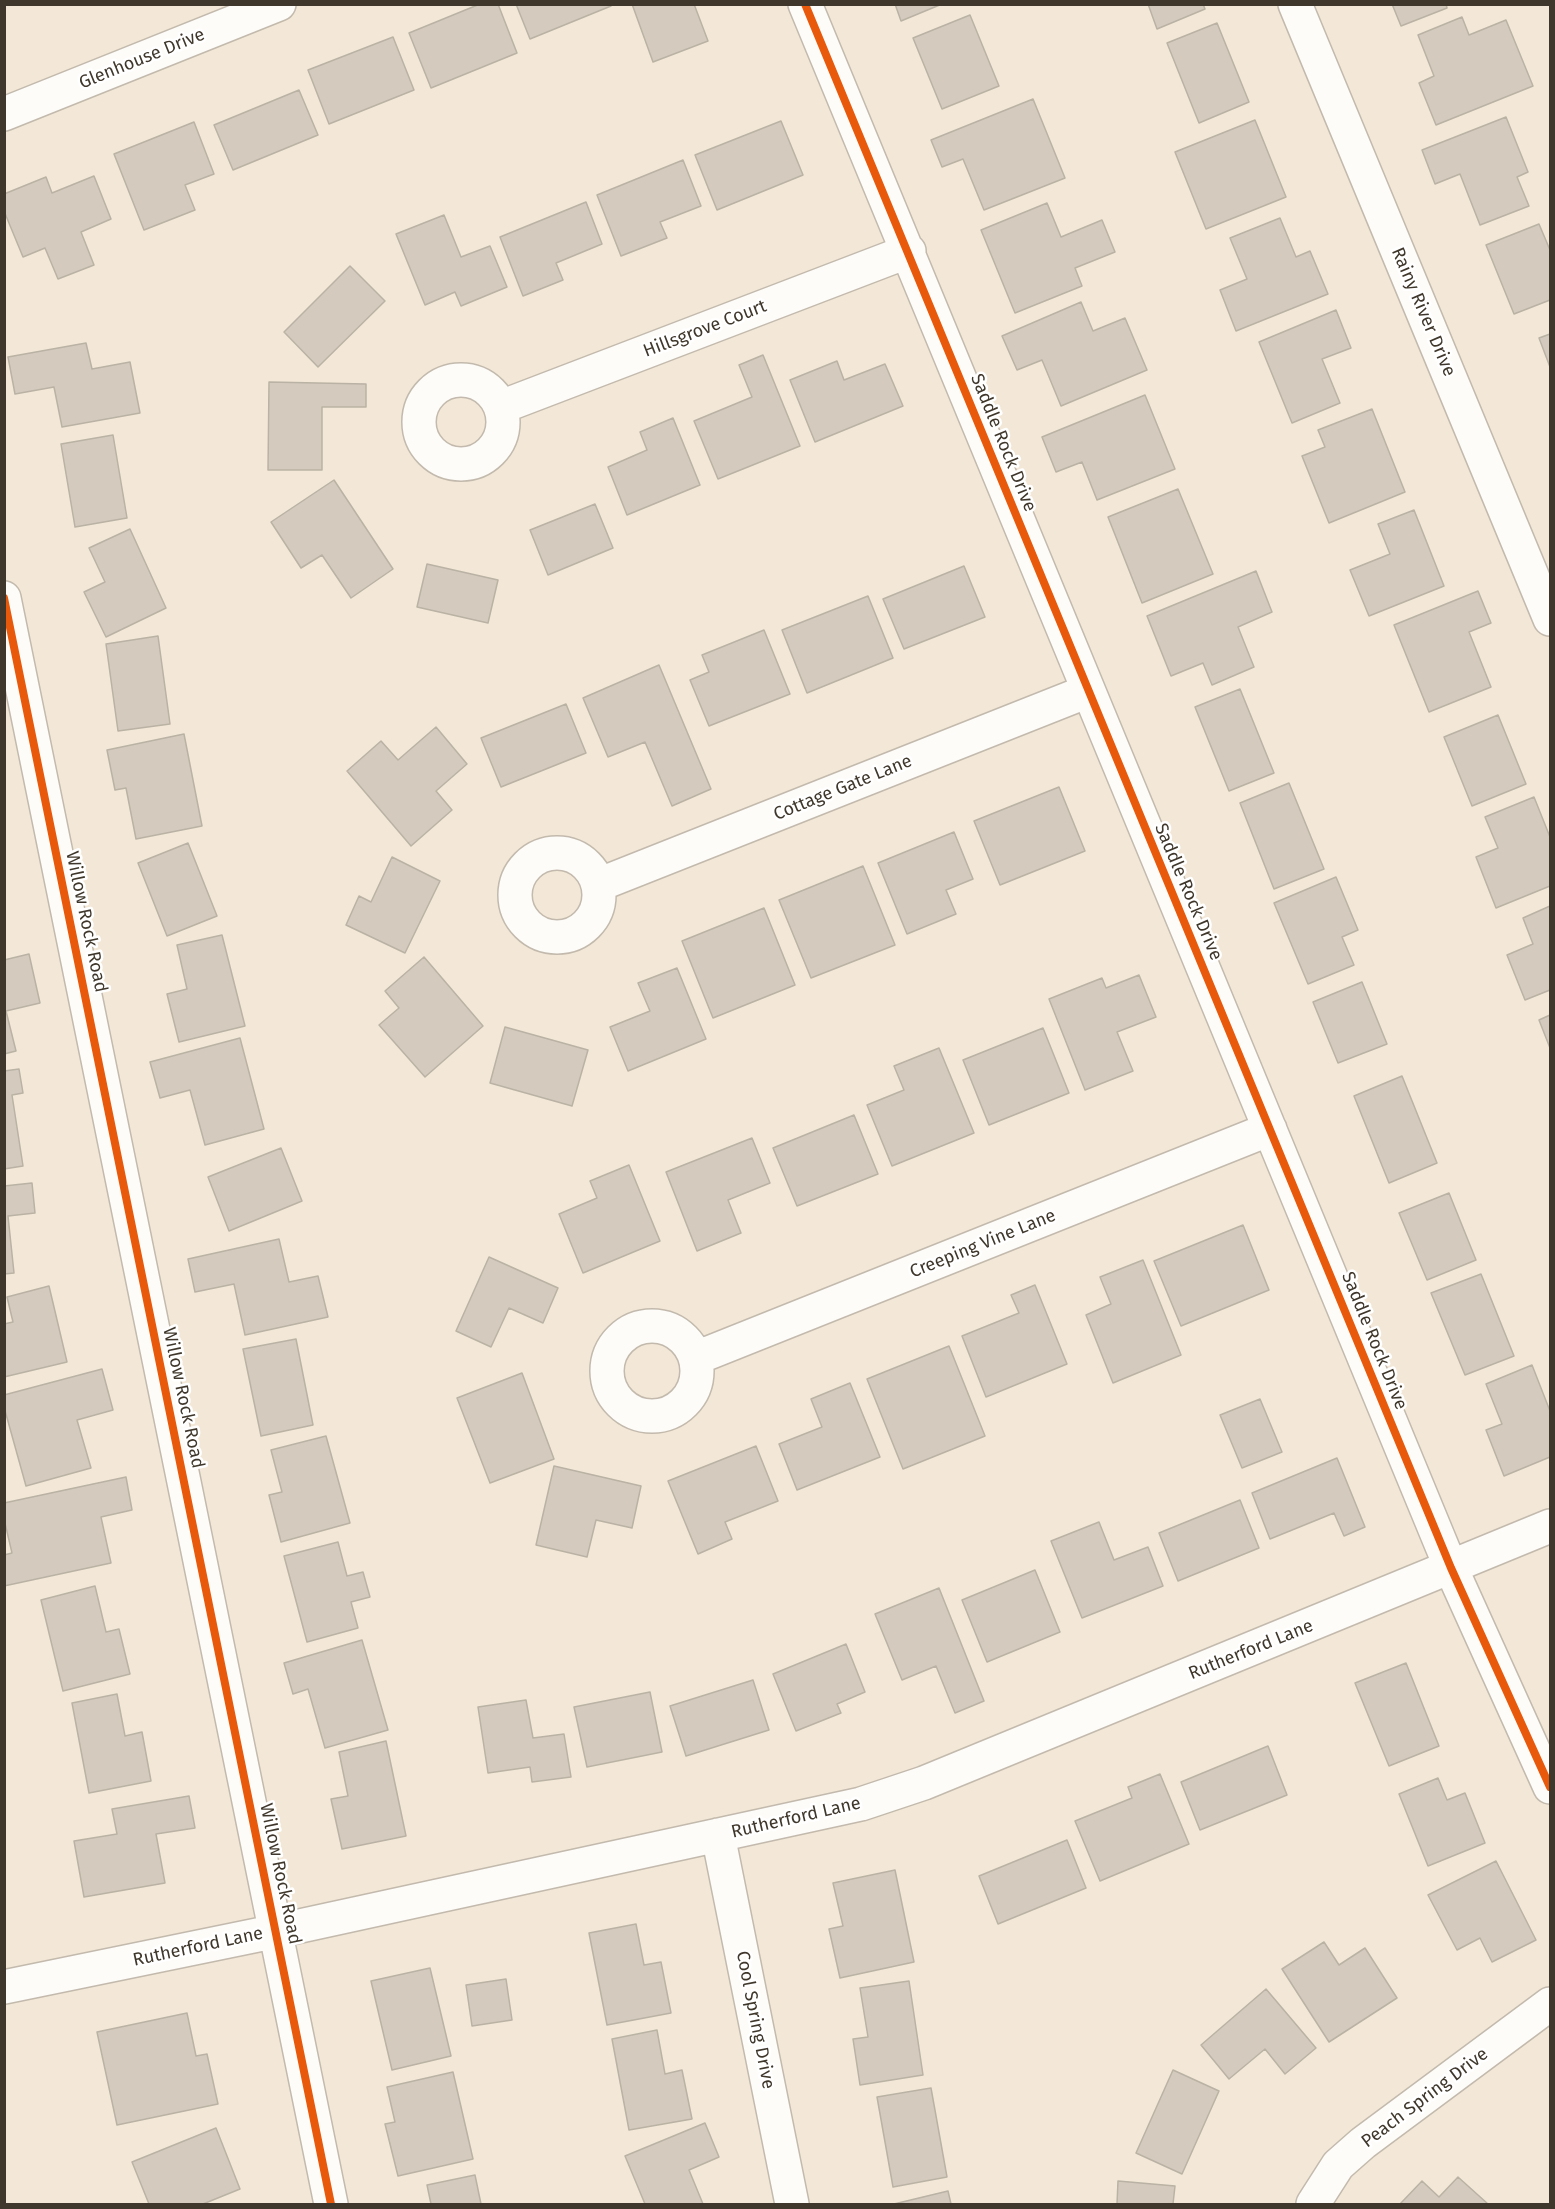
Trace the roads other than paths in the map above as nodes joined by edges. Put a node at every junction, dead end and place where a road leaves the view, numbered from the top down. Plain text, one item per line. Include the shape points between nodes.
1 (279, 4) edge
2 (805, 4) edge
3 (1295, 4) edge
4 (4, 114) edge
5 (909, 251) junction
6 (501, 407) dead end
7 (4, 598) edge
8 (1551, 619) edge
9 (1088, 691) junction
10 (598, 885) dead end
11 (1270, 1129) junction
12 (696, 1358) dead end
13 (1551, 1526) edge
14 (1451, 1568) junction
15 (1551, 1787) edge
16 (718, 1835) junction
17 (277, 1931) junction
18 (4, 1988) edge
19 (1551, 2004) edge
20 (331, 2205) edge
21 (792, 2205) edge
22 (1313, 2205) edge

1 - 4 street, Glenhouse Drive
2 - 5 street, Saddle Rock Drive
3 - 8 street, Rainy River Drive
5 - 6 street, Hillsgrove Court
5 - 9 street, Saddle Rock Drive
7 - 17 street, Willow Rock Road
9 - 10 street, Cottage Gate Lane
9 - 11 street, Saddle Rock Drive
11 - 12 street, Creeping Vine Lane
11 - 14 street, Saddle Rock Drive
13 - 14 street, Rutherford Lane
14 - 15 street, Saddle Rock Drive
14 - 16 street, Rutherford Lane via 924,1783 861,1804
16 - 17 street, Rutherford Lane
16 - 21 street, Cool Spring Drive
17 - 18 street, Rutherford Lane
17 - 20 street, Willow Rock Road
19 - 22 street, Peach Spring Drive via 1363,2143 1338,2165

